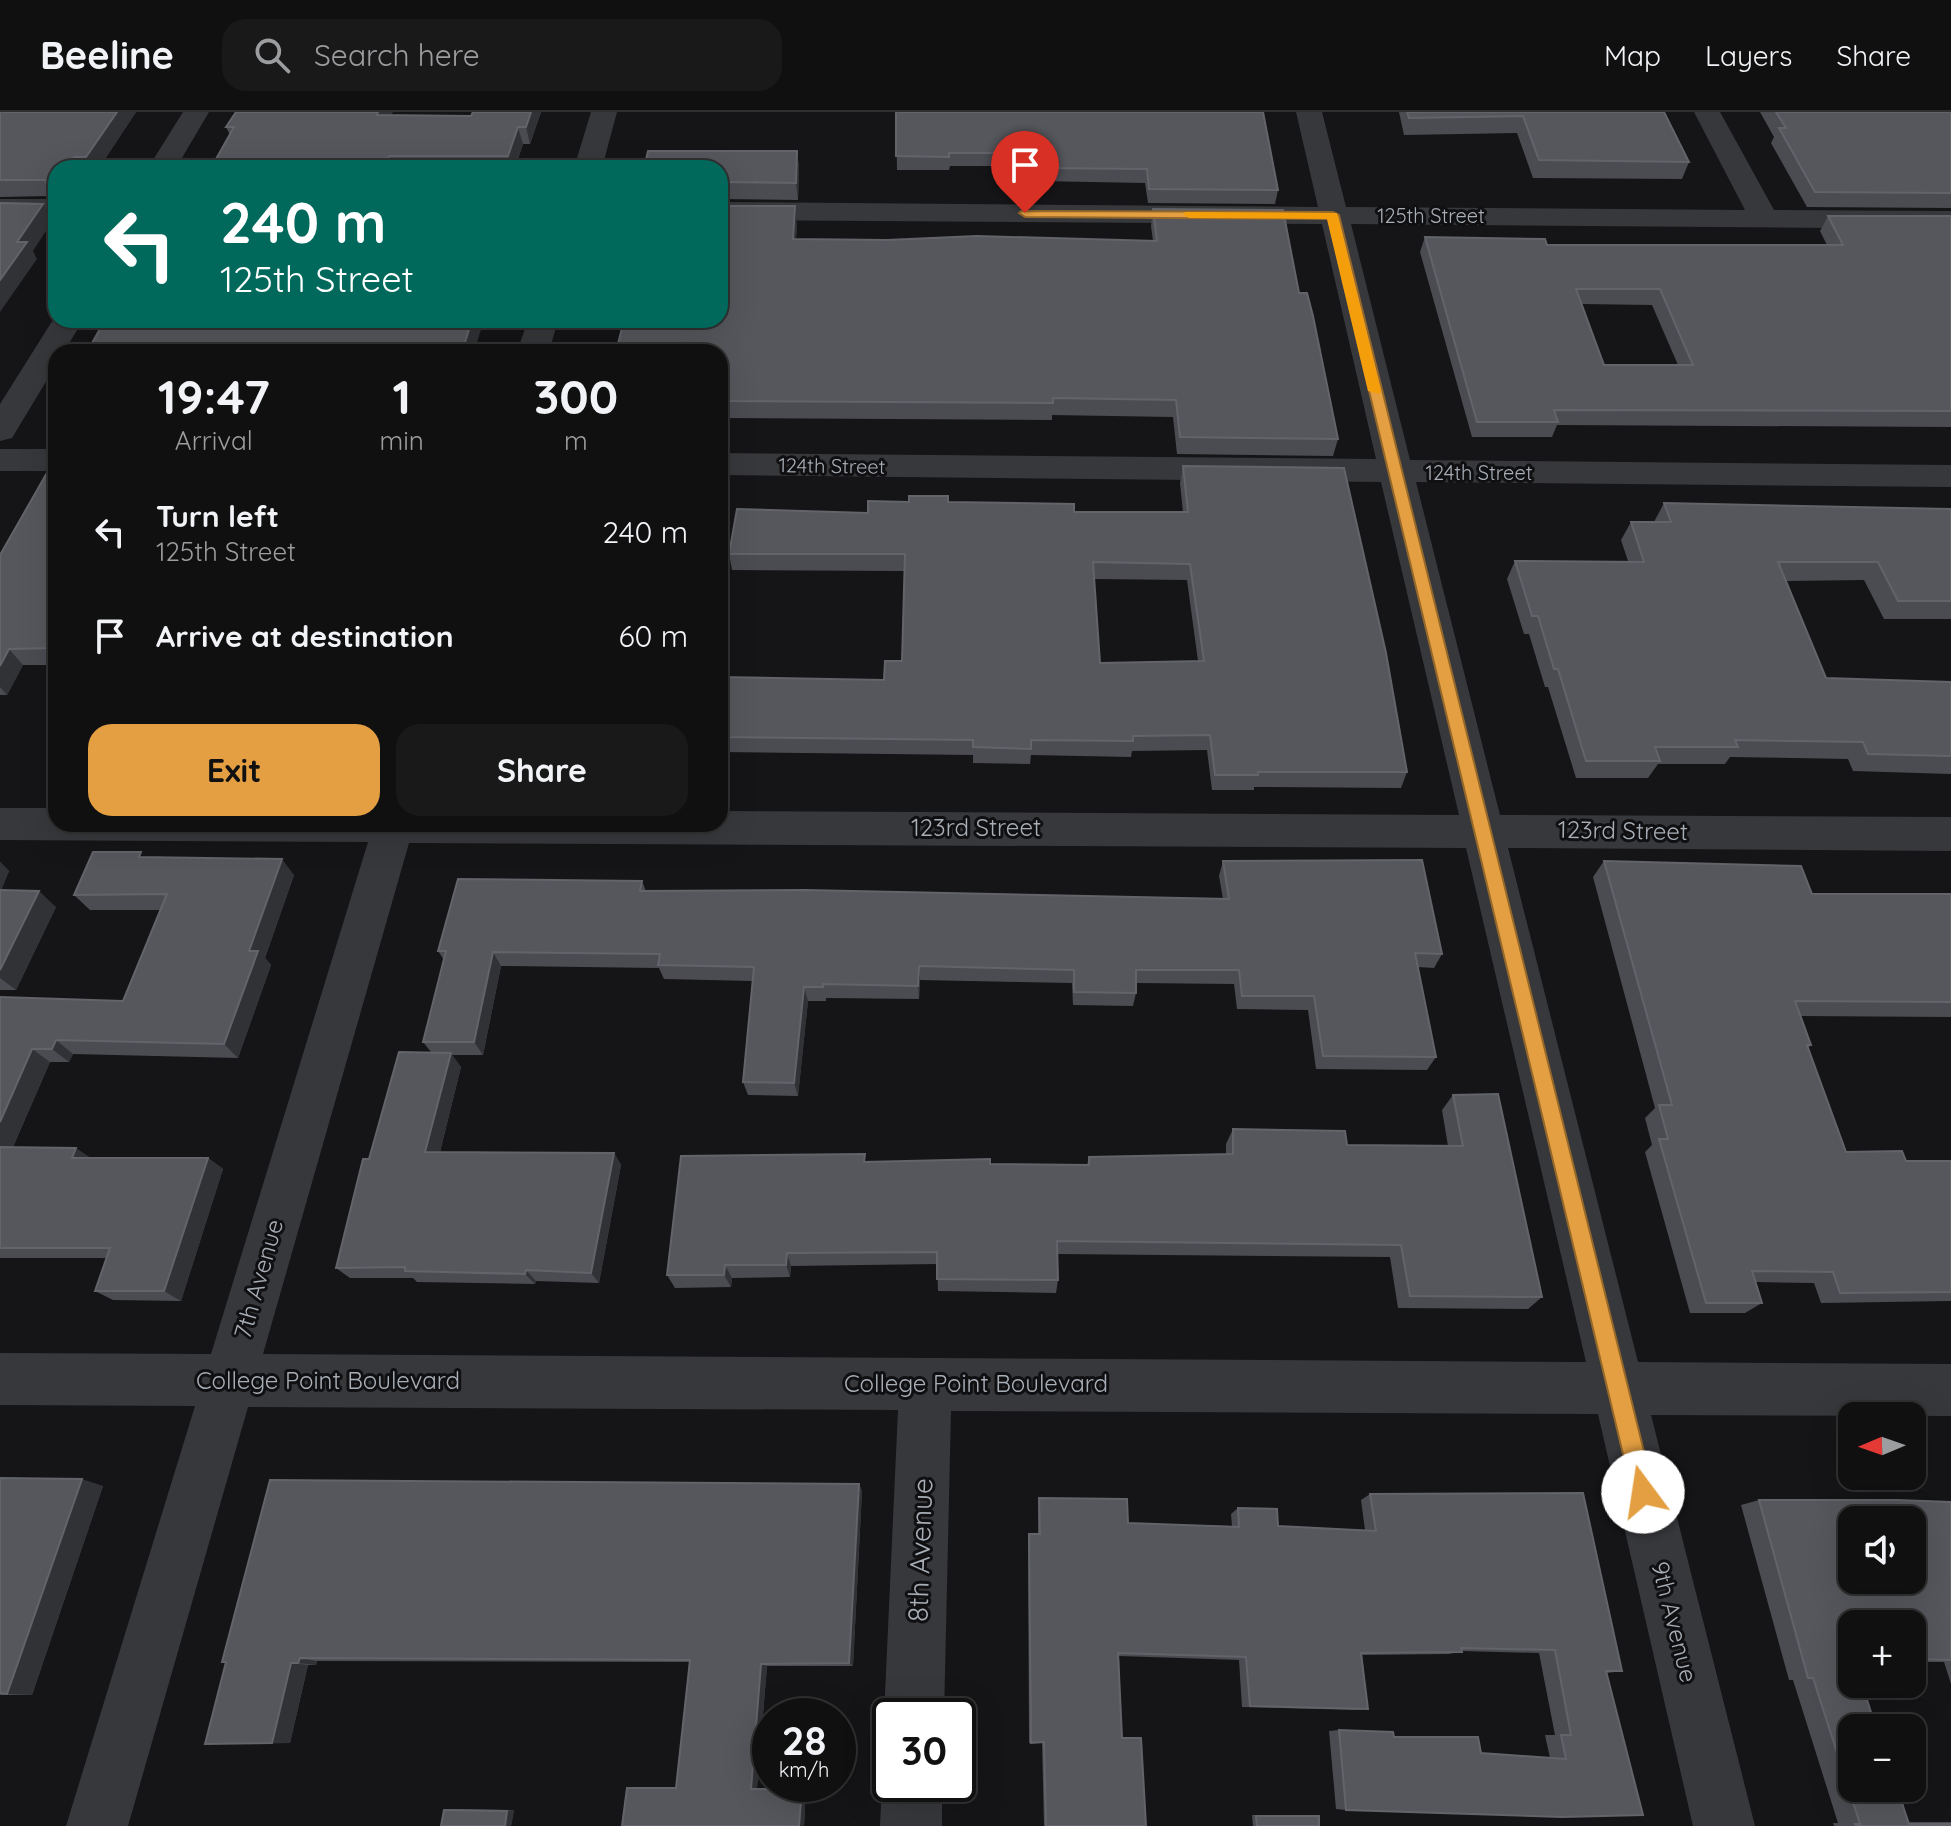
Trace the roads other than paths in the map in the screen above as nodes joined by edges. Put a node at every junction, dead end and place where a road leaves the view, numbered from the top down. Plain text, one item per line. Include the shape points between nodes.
1 (196, 112) edge
2 (604, 112) edge
3 (1309, 112) edge
4 (1707, 112) edge
5 (167, 160) edge
6 (590, 160) edge
7 (0, 208) edge
8 (48, 208) edge
9 (728, 211) edge
10 (1333, 215) junction
11 (1764, 218) junction
12 (1951, 220) edge
13 (48, 352) edge
14 (0, 430) edge
15 (0, 460) edge
16 (48, 460) edge
17 (728, 464) edge
18 (1394, 472) junction
19 (1951, 476) edge
20 (0, 824) edge
21 (48, 824) edge
22 (728, 826) edge
23 (1482, 829) junction
24 (392, 832) edge
25 (1951, 834) edge
26 (0, 1379) edge
27 (229, 1381) junction
28 (925, 1383) junction
29 (1618, 1389) junction
30 (1951, 1390) edge
31 (915, 1698) edge
32 (912, 1802) edge
33 (97, 1826) edge
34 (911, 1826) edge
35 (1724, 1826) edge

1 - 5 street
2 - 6 street
3 - 10 street, 9th Avenue
4 - 11 street
7 - 8 street
9 - 10 street, 125th Street
10 - 11 street, 125th Street
10 - 18 street, 9th Avenue
11 - 12 street, 125th Street
13 - 14 street
15 - 16 street
17 - 18 street, 124th Street
18 - 19 street, 124th Street
18 - 23 street, 9th Avenue
20 - 21 street, 123rd Street
22 - 23 street, 123rd Street
23 - 25 street, 123rd Street
23 - 29 street, 9th Avenue
24 - 27 street, 7th Avenue
26 - 27 street, College Point Boulevard
27 - 28 street, College Point Boulevard
27 - 33 street, 7th Avenue
28 - 29 street, College Point Boulevard
28 - 31 street, 8th Avenue
29 - 30 street, College Point Boulevard
29 - 35 street, 9th Avenue
32 - 34 street

